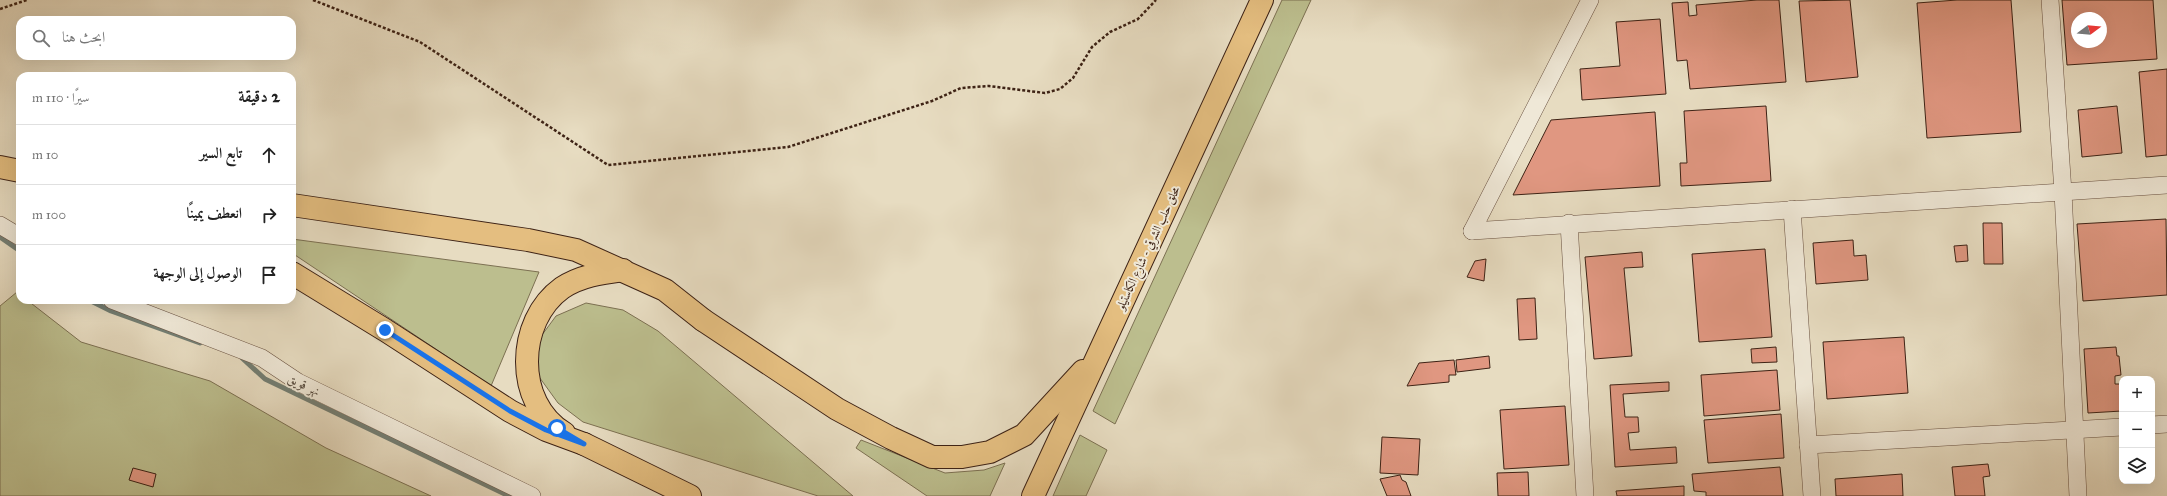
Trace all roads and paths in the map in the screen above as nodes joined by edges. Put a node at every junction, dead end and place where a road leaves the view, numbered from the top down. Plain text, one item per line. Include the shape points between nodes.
1 (27, 0) edge
2 (313, 0) edge
3 (1156, 0) edge
4 (1262, 0) edge
5 (1590, 0) edge
6 (2050, 0) edge
7 (0, 9) edge
8 (0, 167) edge
9 (16, 170) edge
10 (2167, 185) edge
11 (2063, 192) junction
12 (296, 206) edge
13 (1792, 209) junction
14 (1569, 223) junction
15 (0, 225) edge
16 (16, 235) edge
17 (623, 270) junction
18 (296, 275) edge
19 (122, 304) edge
20 (1098, 356) junction
21 (2167, 424) edge
22 (2155, 425) edge
23 (2119, 427) edge
24 (2075, 430) junction
25 (584, 444) junction
26 (1808, 445) junction
27 (532, 496) edge
28 (690, 496) edge
29 (1032, 496) edge
30 (1585, 496) edge
31 (1812, 496) edge
32 (2078, 496) edge

1 - 7 path
2 - 3 path via 420,42 608,165 788,147 932,101 961,88 989,86 1045,93 1060,89 1073,78 1092,47 1110,32 1138,19
4 - 20 main road, محلق حلب الشرقي - شارع الكاستيلو
5 - 14 street via 1472,231
6 - 11 street
8 - 9 main road
10 - 11 street
11 - 13 street
11 - 24 street
12 - 17 main road via 528,240 576,250
13 - 14 street
13 - 26 street
14 - 30 street
15 - 16 street
17 - 20 main road via 665,290 703,320 837,409 932,457 962,457 990,452 1024,435
17 - 25 main road via 590,274 562,289 540,312 528,341 527,373 537,404 557,428
18 - 25 main road via 510,411 546,430
19 - 27 street via 262,358 298,382
20 - 29 main road, محلق حلب الشرقي - شارع الكاستيلو
21 - 22 street
23 - 24 street
24 - 26 street
24 - 32 street
25 - 28 main road
26 - 31 street

